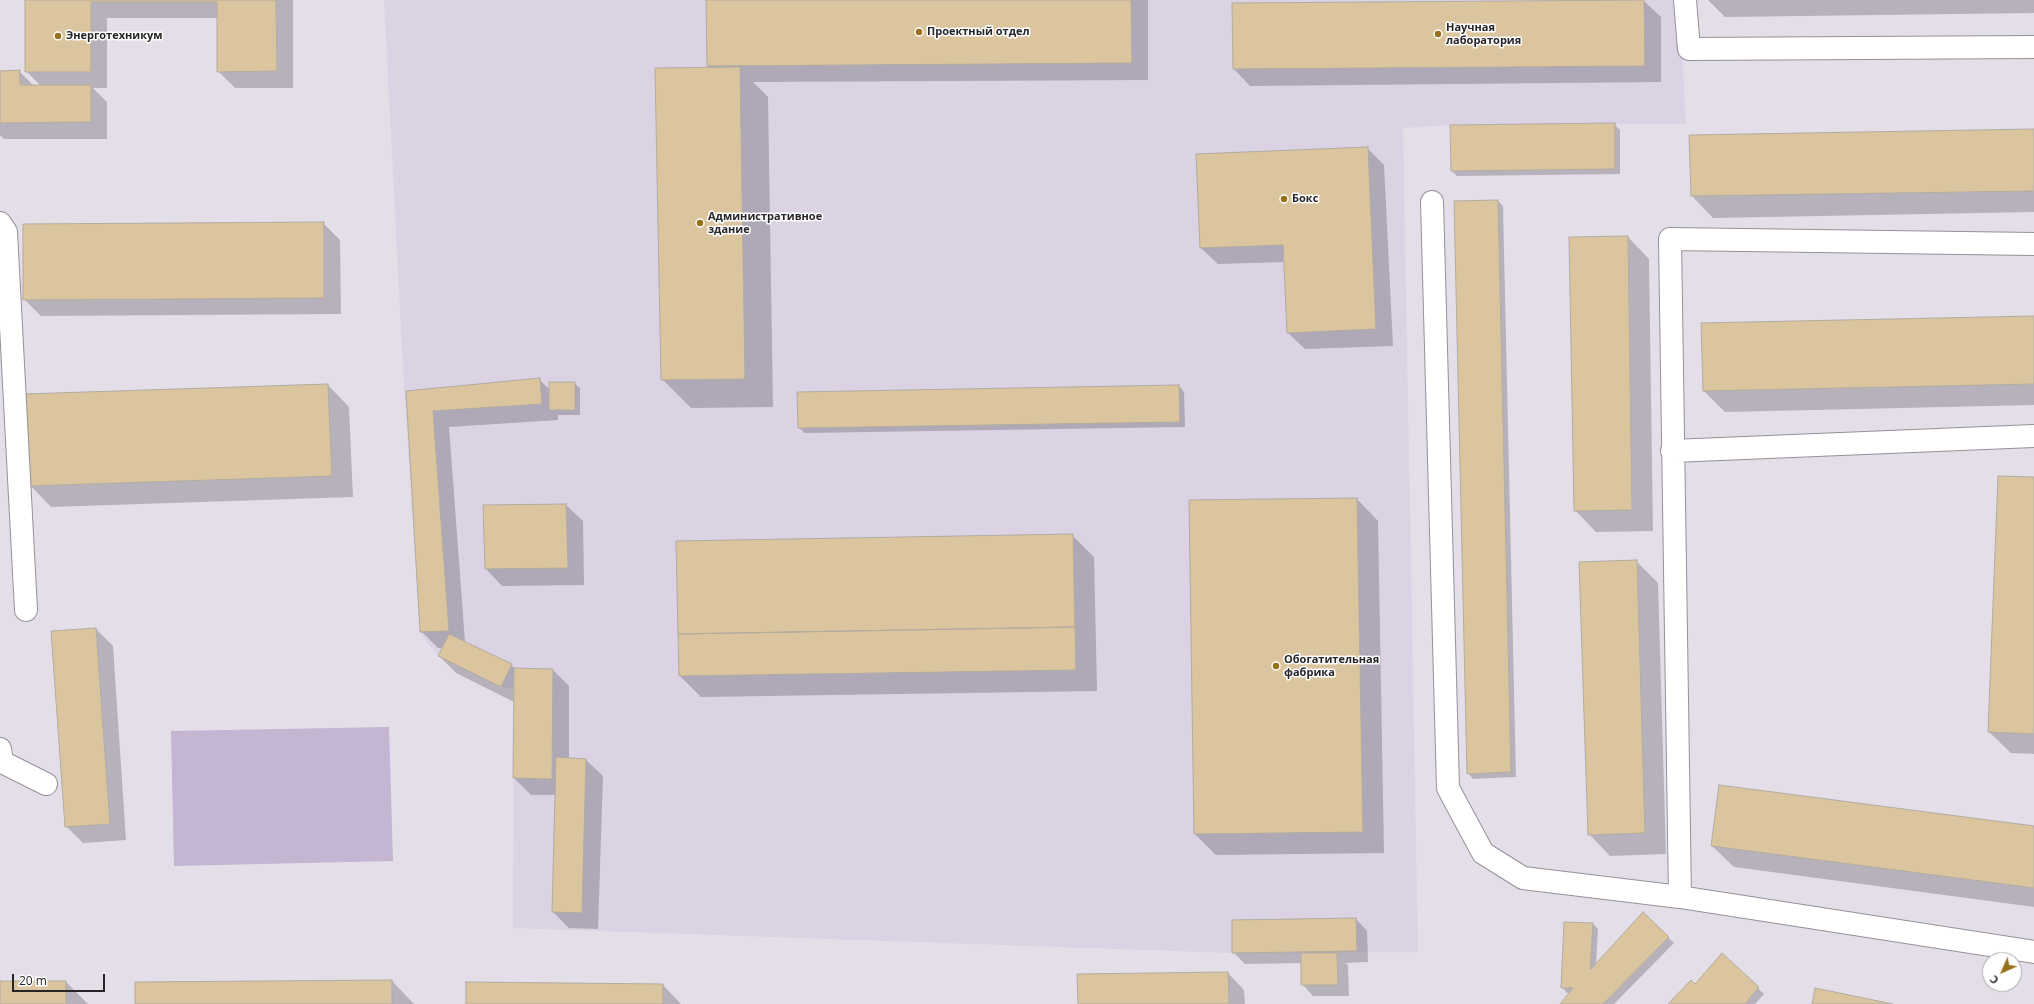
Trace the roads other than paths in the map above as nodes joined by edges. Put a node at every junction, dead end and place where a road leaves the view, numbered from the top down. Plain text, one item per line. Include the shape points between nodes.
1 (1685, 0) edge
2 (2034, 47) edge
3 (1432, 202) dead end
4 (0, 223) edge
5 (2034, 244) edge
6 (2034, 436) edge
7 (1672, 451) junction
8 (26, 610) dead end
9 (0, 749) edge
10 (46, 784) dead end
11 (1680, 896) junction
12 (2034, 952) edge

1 - 2 street via 1689,49
3 - 11 street via 1448,788 1483,853 1523,878
4 - 8 street via 6,232
5 - 7 street via 1670,239
6 - 7 street
7 - 11 street
9 - 10 street via 2,762
11 - 12 street

